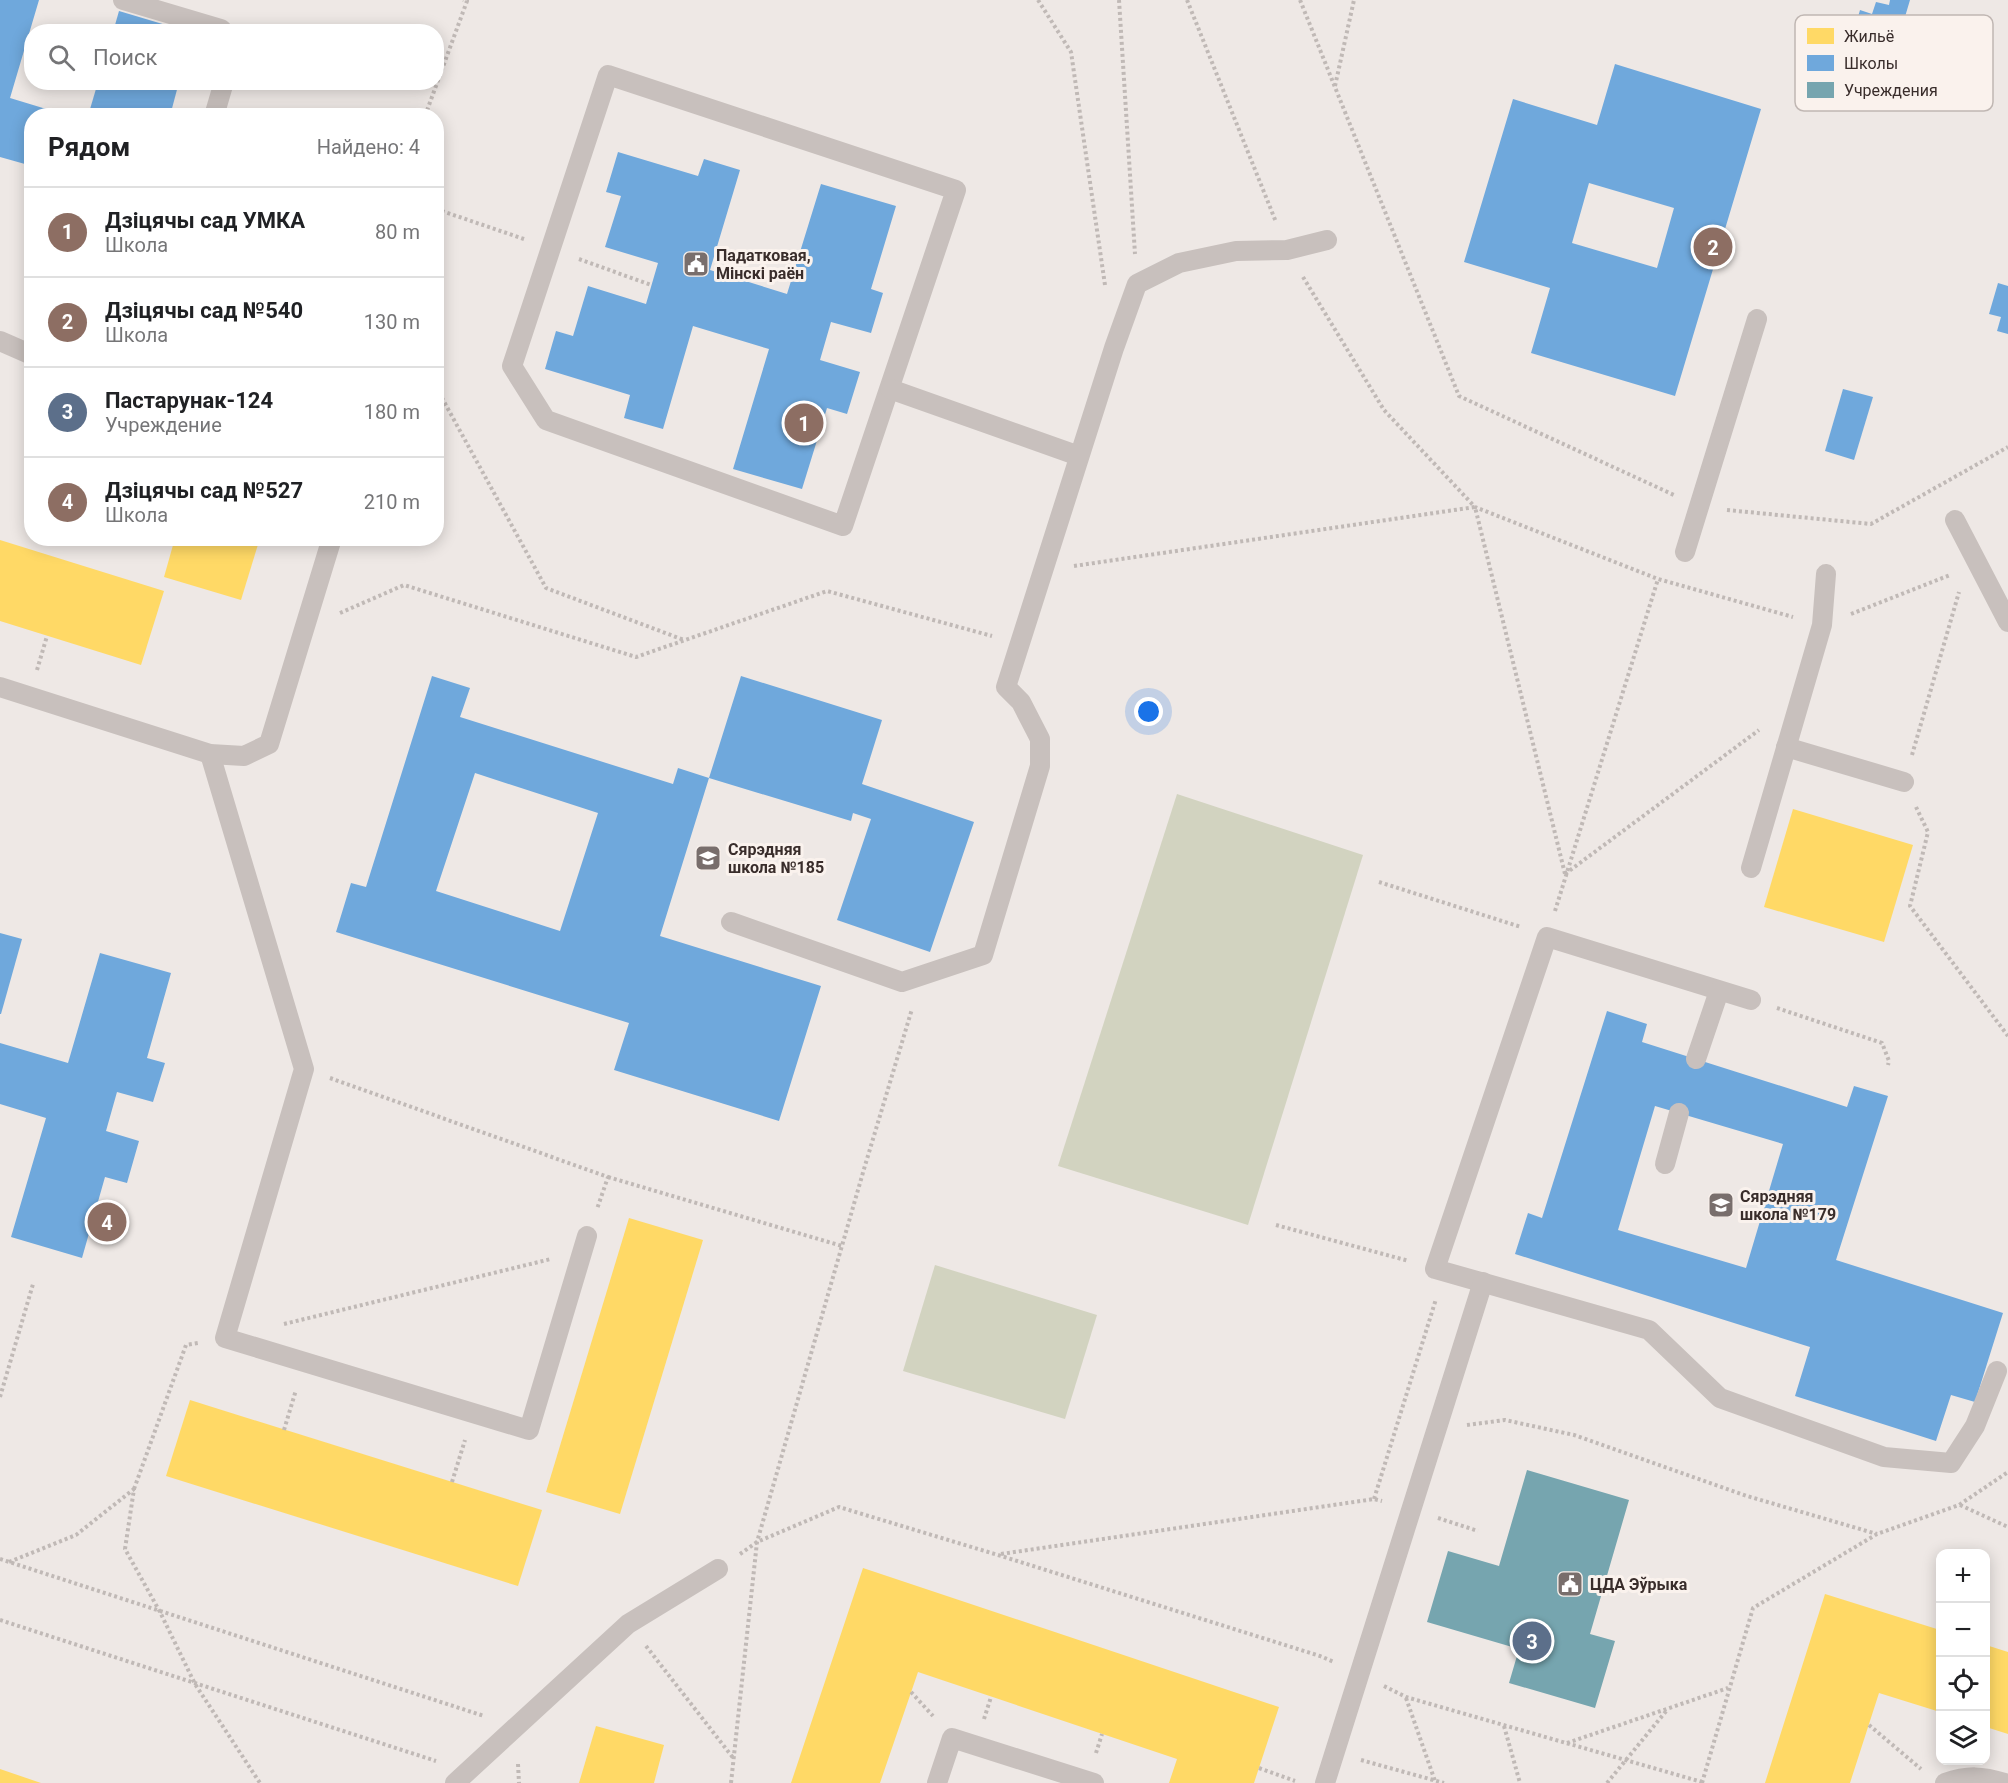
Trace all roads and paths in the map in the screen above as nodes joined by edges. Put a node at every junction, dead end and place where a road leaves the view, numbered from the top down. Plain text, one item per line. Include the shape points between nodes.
1 (123, 0) edge
2 (466, 0) edge
3 (1038, 0) edge
4 (1119, 0) edge
5 (1187, 0) edge
6 (1300, 0) edge
7 (1354, 0) edge
8 (204, 24) edge
9 (444, 62) edge
10 (1335, 87) junction
11 (222, 90) edge
12 (434, 90) edge
13 (216, 108) edge
14 (428, 108) edge
15 (1327, 240) dead end
16 (1287, 250) junction
17 (1137, 284) junction
18 (1105, 289) dead end
19 (1757, 319) dead end
20 (0, 341) edge
21 (24, 352) edge
22 (890, 389) junction
23 (444, 402) edge
24 (2008, 447) edge
25 (1079, 456) junction
26 (1475, 507) junction
27 (1698, 507) junction
28 (1955, 520) dead end
29 (330, 546) edge
30 (1685, 552) dead end
31 (1971, 565) junction
32 (1043, 571) junction
33 (1826, 574) dead end
34 (1659, 579) junction
35 (2008, 622) edge
36 (1822, 625) junction
37 (305, 628) junction
38 (685, 640) junction
39 (1022, 643) junction
40 (0, 687) edge
41 (1763, 727) dead end
42 (1786, 747) junction
43 (210, 754) junction
44 (1904, 782) junction
45 (1752, 868) dead end
46 (1565, 874) junction
47 (1379, 882) dead end
48 (731, 922) dead end
49 (1547, 937) junction
50 (923, 975) junction
51 (1719, 991) junction
52 (1751, 1000) joint
53 (2008, 1036) edge
54 (1696, 1059) dead end
55 (1888, 1065) dead end
56 (304, 1069) junction
57 (1679, 1113) dead end
58 (1665, 1164) dead end
59 (608, 1177) junction
60 (1276, 1225) dead end
61 (585, 1243) junction
62 (842, 1246) junction
63 (1440, 1270) junction
64 (1483, 1282) junction
65 (33, 1284) dead end
66 (283, 1324) dead end
67 (225, 1338) junction
68 (304, 1362) junction
69 (1996, 1371) dead end
70 (0, 1397) edge
71 (473, 1413) junction
72 (1437, 1429) junction
73 (284, 1430) dead end
74 (2008, 1472) edge
75 (452, 1482) dead end
76 (134, 1489) junction
77 (1374, 1499) dead end
78 (1959, 1504) junction
79 (1277, 1514) dead end
80 (2008, 1527) edge
81 (1877, 1534) junction
82 (757, 1542) junction
83 (998, 1555) junction
84 (0, 1559) edge
85 (8, 1562) junction
86 (718, 1569) joint
87 (160, 1612) junction
88 (0, 1620) edge
89 (628, 1624) junction
90 (1320, 1656) dead end
91 (195, 1684) junction
92 (1729, 1688) junction
93 (1668, 1709) junction
94 (1504, 1725) junction
95 (1869, 1725) dead end
96 (516, 1726) junction
97 (1567, 1743) junction
98 (1335, 1753) junction
99 (734, 1759) junction
100 (1626, 1760) junction
101 (1259, 1768) dead end
102 (461, 1777) edge
103 (1937, 1779) edge
104 (1436, 1782) edge
105 (260, 1783) edge
106 (731, 1783) edge
107 (937, 1783) edge
108 (1094, 1783) edge
109 (1300, 1783) edge
110 (1325, 1783) edge
111 (1444, 1783) edge
112 (1520, 1783) edge
113 (1607, 1783) edge
114 (1702, 1783) edge
115 (2005, 1783) edge

1 - 8 lane
2 - 9 path
3 - 18 path via 1071,52
4 - 17 path
5 - 16 path
6 - 10 path
7 - 10 path
10 - 27 path via 1459,396
11 - 13 lane
12 - 14 path
15 - 16 lane
16 - 17 lane via 1236,250 1179,262
16 - 26 path via 1384,410
17 - 25 lane
19 - 27 lane
20 - 21 lane
22 - 22 lane via 956,190 608,75 513,366 546,420 843,526
22 - 25 lane
23 - 38 path via 546,588
24 - 27 path via 1871,524
25 - 32 lane
26 - 32 path
26 - 34 path
26 - 46 path
27 - 30 lane
28 - 31 lane
29 - 37 lane
31 - 35 lane
31 - 36 path
31 - 44 path
32 - 39 lane
33 - 36 lane
34 - 36 path
34 - 46 path
36 - 42 lane
37 - 38 path via 404,585 636,657
37 - 43 lane via 269,744 244,756
38 - 39 path via 827,591
39 - 50 lane via 1006,687 1021,702 1040,739 1040,766 982,955
40 - 43 lane
41 - 46 path
42 - 44 lane
42 - 45 lane
43 - 56 lane
44 - 53 path via 1928,832 1910,906
46 - 49 path
47 - 49 path
48 - 50 lane via 902,982
49 - 51 lane
49 - 63 lane
50 - 62 path
51 - 52 lane
51 - 54 lane
52 - 55 path via 1882,1042
56 - 59 path
56 - 67 lane
57 - 58 lane
59 - 61 path
59 - 62 path
60 - 63 path
61 - 66 path
61 - 71 lane via 529,1430
62 - 82 path
63 - 64 lane
63 - 77 path
64 - 69 lane via 1649,1330 1720,1398 1884,1457 1951,1463 1975,1426
64 - 72 lane
65 - 70 path
67 - 68 lane
67 - 76 path via 186,1345
68 - 71 lane
68 - 73 path
71 - 75 path
72 - 81 path via 1505,1420 1574,1435 1747,1496
72 - 98 lane
74 - 78 path
76 - 85 path via 76,1535
76 - 87 path via 125,1550
78 - 80 path
78 - 81 path
79 - 83 path
81 - 92 path via 1752,1608
82 - 83 path via 839,1507
82 - 86 path
82 - 99 path
83 - 90 path
84 - 85 path
85 - 87 path
86 - 89 lane
87 - 91 path
87 - 96 path
88 - 91 path
89 - 96 lane
89 - 99 path
91 - 102 path
91 - 105 path
92 - 93 path
92 - 114 path
93 - 97 path
93 - 100 path
94 - 97 path
94 - 104 path via 1406,1697
94 - 112 path
95 - 103 path
96 - 102 lane
97 - 100 path
98 - 104 path
98 - 110 lane
99 - 106 path
100 - 113 path
100 - 114 path
101 - 109 path
103 - 115 lane via 1986,1777
104 - 111 path
107 - 108 lane via 952,1737

